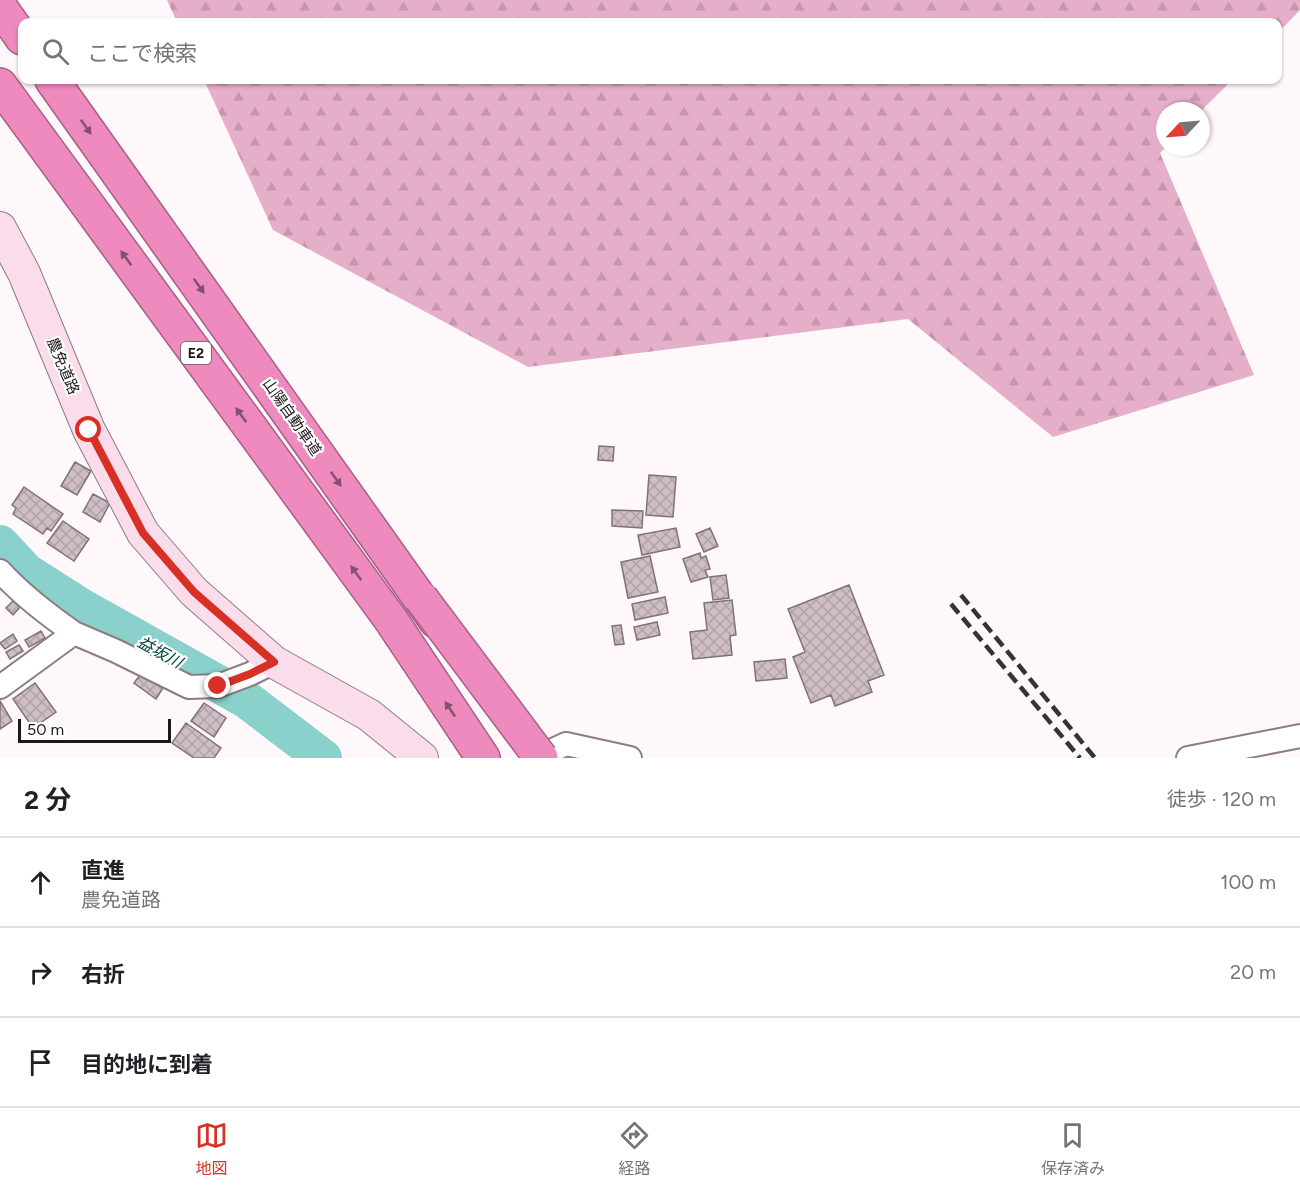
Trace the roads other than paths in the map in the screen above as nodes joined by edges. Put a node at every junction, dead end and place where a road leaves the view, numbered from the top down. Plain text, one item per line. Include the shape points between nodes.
1 (0, 7) edge
2 (18, 32) edge
3 (55, 84) edge
4 (0, 85) edge
5 (0, 228) edge
6 (0, 571) edge
7 (421, 598) junction
8 (74, 633) junction
9 (262, 668) junction
10 (0, 687) edge
11 (1300, 736) edge
12 (422, 758) edge
13 (483, 758) edge
14 (528, 758) edge
15 (536, 758) edge
16 (541, 758) edge
17 (630, 758) edge
18 (1188, 758) edge

1 - 2 highway
3 -> 7 highway, 山陽自動車道 / E2
13 -> 4 highway, E2 via 391,620
5 - 9 street, 農免道路 via 24,273 89,430 143,533
6 - 8 street
7 - 14 highway, 山陽自動車道 / E2, bridge
7 - 16 highway, bridge
8 - 9 street via 189,687 218,686
8 - 10 street
9 - 12 street, 農免道路 via 369,715
11 - 18 street
15 - 17 street via 566,744

